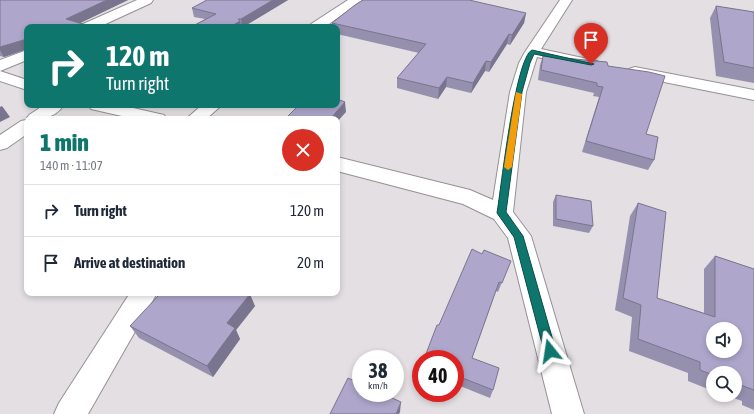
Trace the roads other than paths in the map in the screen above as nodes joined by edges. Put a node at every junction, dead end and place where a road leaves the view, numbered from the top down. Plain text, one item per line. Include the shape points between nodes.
1 (147, 0) edge
2 (356, 0) edge
3 (566, 0) edge
4 (95, 24) edge
5 (320, 24) edge
6 (532, 52) junction
7 (24, 55) edge
8 (0, 66) edge
9 (0, 76) edge
10 (24, 84) edge
11 (754, 95) edge
12 (51, 108) edge
13 (110, 108) edge
14 (209, 108) edge
15 (39, 116) edge
16 (145, 116) edge
17 (199, 116) edge
18 (24, 127) edge
19 (0, 144) edge
20 (340, 165) edge
21 (502, 213) junction
22 (142, 296) edge
23 (70, 414) edge
24 (568, 414) edge

1 - 4 street
2 - 5 street
3 - 6 street
6 - 11 street
6 - 21 street via 518,92
7 - 8 street
9 - 10 street
12 - 15 street
13 - 16 street
14 - 17 street
18 - 19 street
20 - 21 street via 470,198
21 - 24 street via 519,236
22 - 23 street

